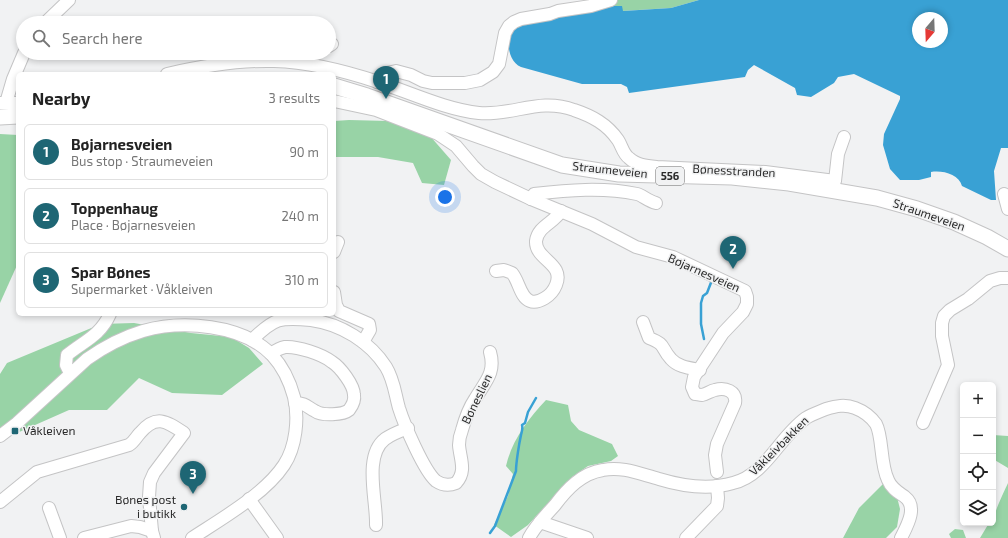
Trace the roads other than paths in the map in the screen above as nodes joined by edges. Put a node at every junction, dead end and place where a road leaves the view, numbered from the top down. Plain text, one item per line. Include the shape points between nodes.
1 (69, 0) edge
2 (612, 0) edge
3 (52, 16) edge
4 (21, 60) edge
5 (278, 60) edge
6 (296, 60) edge
7 (176, 72) edge
8 (377, 82) junction
9 (336, 87) edge
10 (336, 101) edge
11 (8, 103) edge
12 (16, 116) edge
13 (0, 117) edge
14 (844, 137) dead end
15 (1004, 194) dead end
16 (532, 199) junction
17 (656, 203) dead end
18 (1008, 209) edge
19 (560, 211) junction
20 (1008, 249) edge
21 (496, 271) dead end
22 (1008, 278) edge
23 (336, 304) edge
24 (109, 316) edge
25 (643, 322) dead end
26 (252, 340) junction
27 (363, 342) junction
28 (490, 352) dead end
29 (271, 354) junction
30 (700, 370) junction
31 (70, 373) junction
32 (296, 403) junction
33 (923, 422) dead end
34 (408, 428) junction
35 (0, 436) edge
36 (717, 472) dead end
37 (717, 486) junction
38 (249, 499) junction
39 (0, 502) edge
40 (49, 508) dead end
41 (540, 522) junction
42 (376, 525) dead end
43 (153, 535) edge
44 (60, 538) edge
45 (84, 538) edge
46 (192, 538) edge
47 (277, 538) edge
48 (529, 538) edge
49 (587, 538) edge
50 (686, 538) edge
51 (901, 538) edge

1 - 3 street
2 - 8 street via 514,22 505,33 499,64 493,72 480,80 466,83 432,83 396,71 386,73
4 - 11 street via 13,79
5 - 7 street, Bønesstranden via 240,62
6 - 8 street, Bønesstranden
8 - 14 street, Bønesstranden via 480,113 552,104 566,107 601,122 617,138 629,158 635,163 651,167 764,172 835,181 838,154
9 - 20 main road, Straumeveien / 556 via 562,164 619,174 732,177 789,183 877,198 954,222
10 - 16 street, Bøjarnesveien via 376,110 438,134 456,146 481,174
12 - 13 main road
15 - 18 street
16 - 17 street via 534,194 592,189 639,195
16 - 19 street, Bøjarnesveien
19 - 21 street via 555,219 540,230 536,239 538,251 555,267 558,276 556,286 548,296 538,302 529,300 523,295 512,273
19 - 30 street, Bøjarnesveien via 636,247 673,257 746,291 747,304 743,312 723,333
22 - 33 street via 990,281 944,316 942,336 948,365
23 - 27 street via 339,311 368,324 370,330
24 - 31 street via 94,336 67,355 66,365
25 - 30 street via 649,338 662,344 674,362
26 - 27 street, Bøneslien via 269,324 285,319 314,321 346,332
26 - 29 street
26 - 31 street via 239,334 205,326 158,328 111,344 86,359
27 - 34 street, Bøneslien via 389,372
28 - 34 street, Bøneslien via 491,372 470,407 461,434 459,443 463,468 456,483 443,484 435,480 419,456
29 - 32 street via 286,374
29 - 32 street via 278,349 289,347 324,357 345,375 354,396 349,410 342,414 316,412 309,406
30 - 36 street, Bøjarnesveien via 694,377 693,391 696,394 722,389 734,393 736,398 717,444
31 - 35 street
32 - 38 street via 296,427 288,458 273,477
34 - 42 street via 386,438 376,452 373,471
37 - 41 street, Våkleivbakken via 679,484 622,469 603,470 573,484
37 - 50 street via 717,506
37 - 51 street, Våkleivbakken via 741,481 754,474 779,444 807,417 837,406 849,406 868,415 877,426 886,478 911,506 910,518
38 - 46 street
38 - 47 street
39 - 43 street via 38,472 129,445 151,422 166,423 184,433 150,482
40 - 44 street
41 - 48 street, Våkleivbakken
41 - 49 street
43 - 45 street via 140,527 131,526

